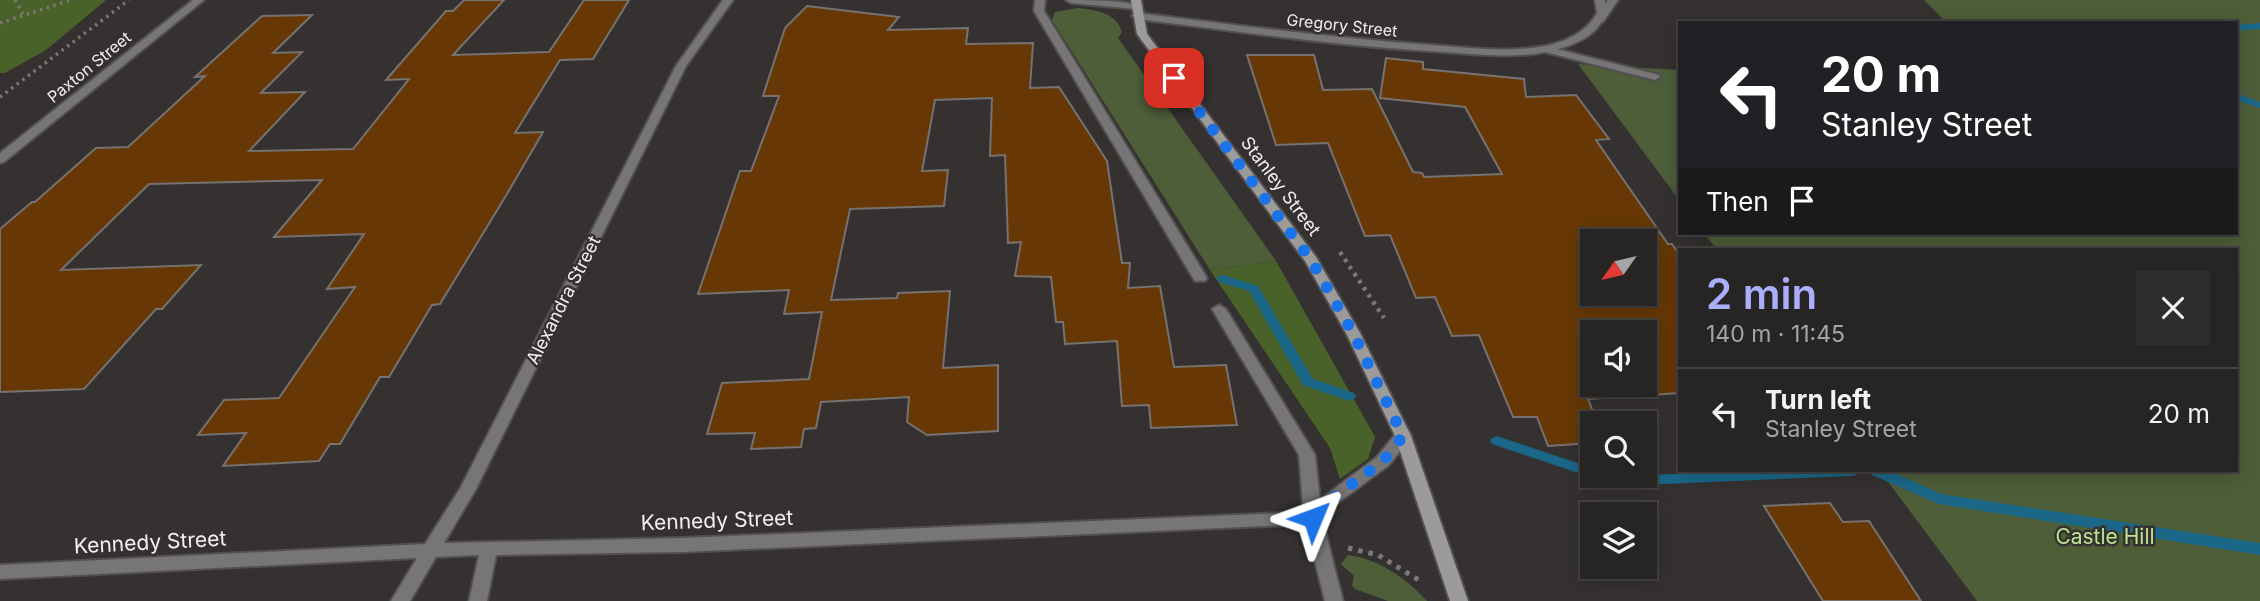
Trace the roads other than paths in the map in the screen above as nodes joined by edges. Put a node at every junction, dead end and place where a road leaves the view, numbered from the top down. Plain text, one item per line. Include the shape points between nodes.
1 (199, 0) edge
2 (728, 0) edge
3 (1040, 0) edge
4 (1071, 0) edge
5 (1600, 0) edge
6 (1613, 0) edge
7 (1136, 7) edge
8 (1600, 20) junction
9 (1545, 49) junction
10 (1655, 78) dead end
11 (0, 159) edge
12 (1200, 278) dead end
13 (1219, 309) dead end
14 (1403, 436) junction
15 (1313, 518) junction
16 (489, 548) junction
17 (433, 550) junction
18 (0, 572) edge
19 (401, 601) edge
20 (478, 601) edge
21 (1334, 601) edge
22 (1459, 601) edge

1 - 11 street, Paxton Street
2 - 17 street, Alexandra Street via 681,66
3 - 12 street via 1039,11
4 - 7 street, Gregory Street
5 - 8 street
6 - 8 street
7 - 9 street, Gregory Street via 1303,37 1485,51
7 - 14 main road, Stanley Street via 1142,34 1157,57 1311,260
8 - 9 street via 1579,36
9 - 10 street
13 - 15 street via 1307,456
14 - 15 street via 1383,461
14 - 22 main road, Stanley Street
15 - 16 street, Kennedy Street via 714,544
15 - 21 street
16 - 17 street, Kennedy Street
16 - 20 street
17 - 18 street, Kennedy Street
17 - 19 street, Alexandra Street

